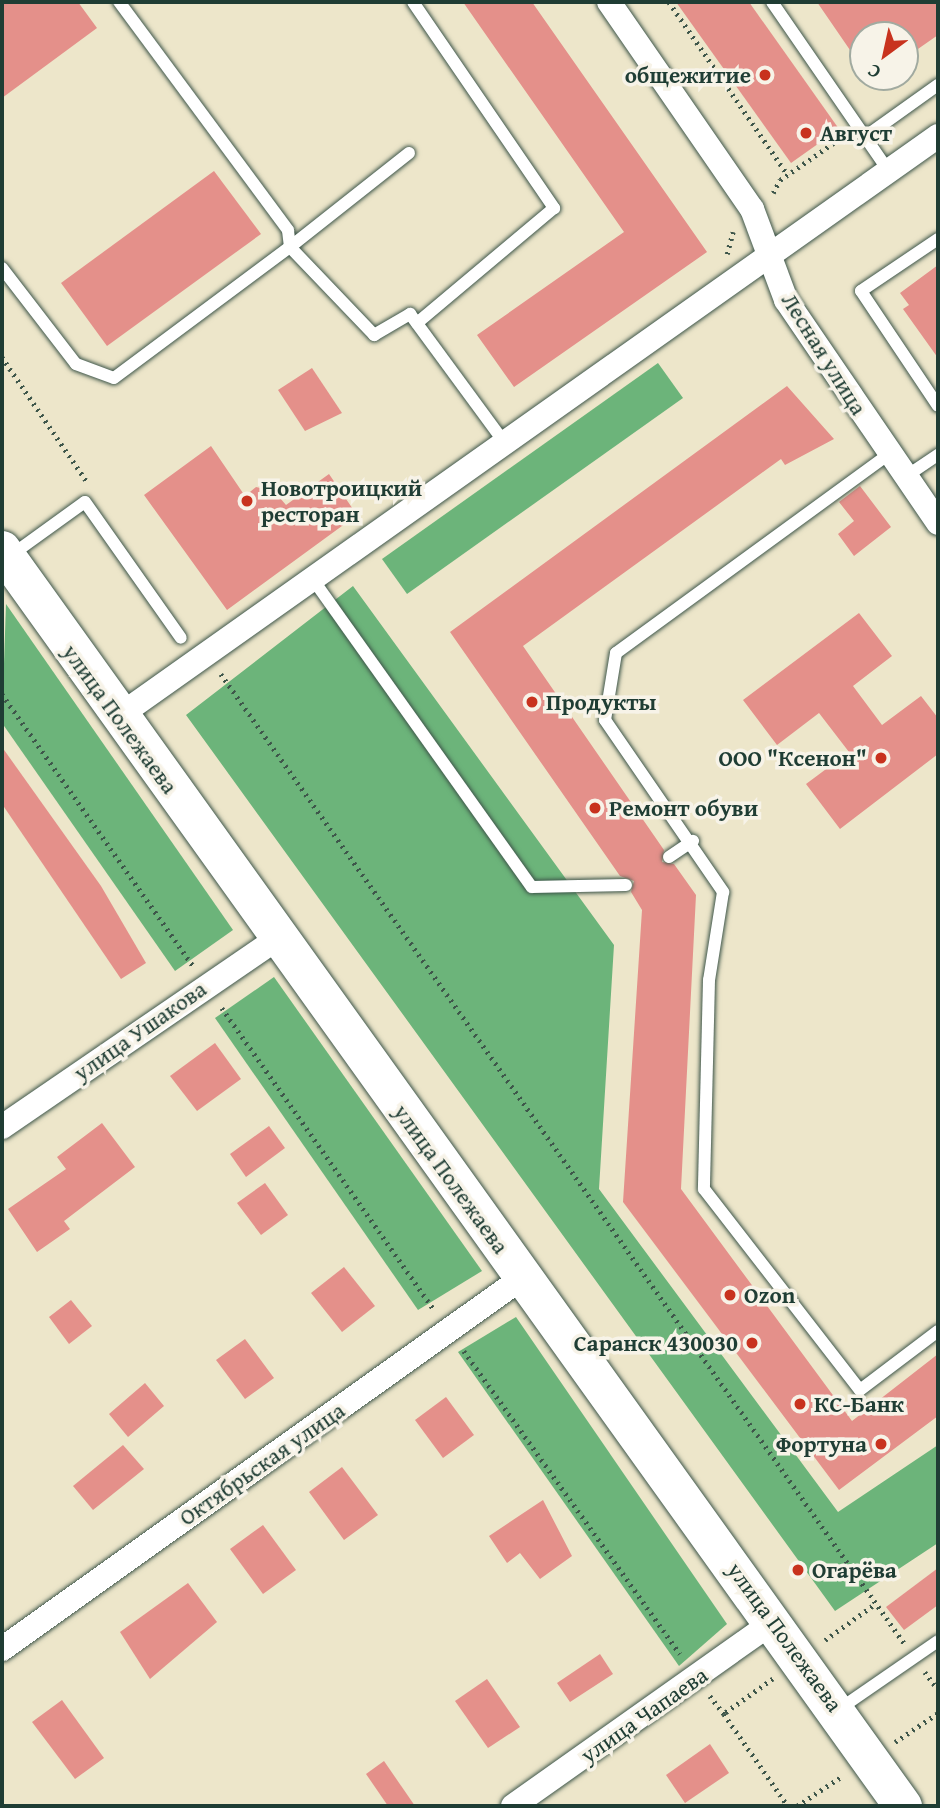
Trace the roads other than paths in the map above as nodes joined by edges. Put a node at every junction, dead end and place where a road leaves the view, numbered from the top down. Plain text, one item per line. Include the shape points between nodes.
1 (118, 2) edge
2 (413, 2) edge
3 (609, 2) edge
4 (772, 2) edge
5 (938, 85) edge
6 (861, 131) junction
7 (938, 136) edge
8 (409, 153) dead end
9 (888, 170) junction
10 (938, 239) edge
11 (290, 247) junction
12 (771, 253) junction
13 (2, 268) edge
14 (414, 318) junction
15 (938, 405) edge
16 (504, 442) junction
17 (889, 454) junction
18 (938, 455) edge
19 (905, 477) junction
20 (938, 523) edge
21 (4, 554) edge
22 (312, 578) junction
23 (181, 638) dead end
24 (116, 718) junction
25 (693, 841) junction
26 (669, 857) dead end
27 (626, 885) dead end
28 (279, 937) junction
29 (2, 1127) edge
30 (522, 1278) junction
31 (938, 1331) edge
32 (774, 1621) junction
33 (938, 1641) edge
34 (2, 1649) edge
35 (838, 1710) junction
36 (513, 1806) edge
37 (903, 1806) edge

1 - 11 lane via 288,230
2 - 14 lane via 554,208
3 - 12 street, Лесная улица via 752,209
4 - 6 lane
5 - 6 lane
6 - 9 lane
7 - 9 street
8 - 11 lane
9 - 12 street
10 - 15 lane via 861,291
11 - 13 lane via 114,378 76,364
11 - 14 lane via 374,335
12 - 16 street
12 - 17 street, Лесная улица via 786,300
14 - 16 lane
16 - 22 street
17 - 19 street, Лесная улица
17 - 25 lane via 616,653 605,720
18 - 19 lane
19 - 20 street, Лесная улица
21 - 23 lane via 85,502
21 - 24 main road, улица Полежаева
22 - 24 street
22 - 27 lane via 532,887
24 - 28 main road, улица Полежаева
25 - 26 lane
25 - 31 lane via 723,892 709,980 704,1189 860,1390
28 - 29 street, улица Ушакова
28 - 30 main road, улица Полежаева
30 - 32 main road, улица Полежаева
30 - 34 street, Октябрьская улица
32 - 35 main road, улица Полежаева
32 - 36 street, улица Чапаева
33 - 35 lane
35 - 37 main road, улица Полежаева

